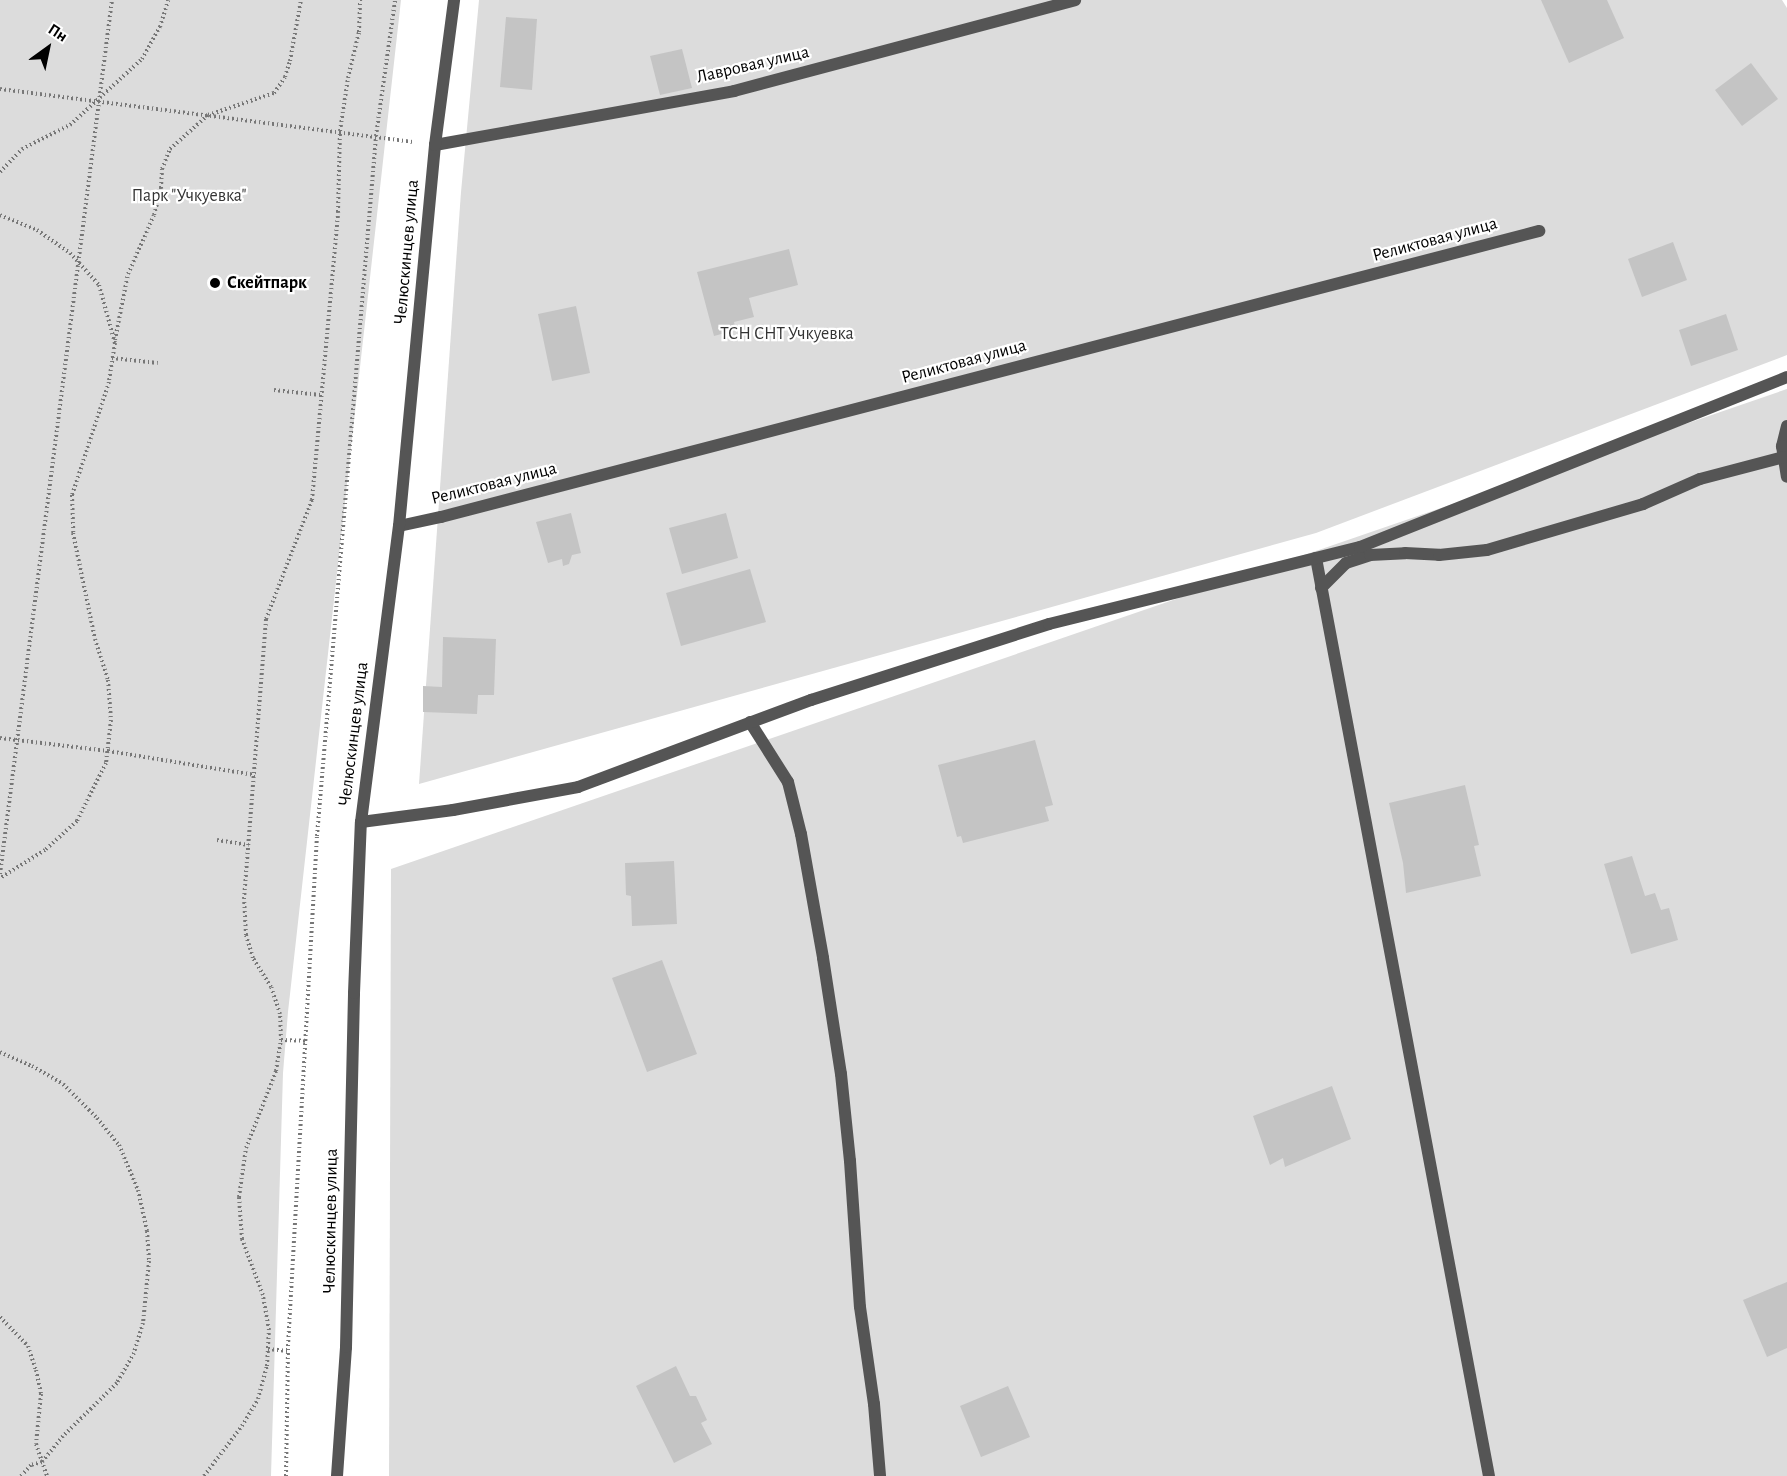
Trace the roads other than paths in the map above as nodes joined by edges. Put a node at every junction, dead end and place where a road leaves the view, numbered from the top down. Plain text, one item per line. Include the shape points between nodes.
1 (454, 0) edge
2 (1075, 0) edge
3 (435, 145) junction
4 (1539, 231) dead end
5 (1787, 377) edge
6 (1787, 426) edge
7 (1784, 457) junction
8 (1787, 477) edge
9 (399, 526) junction
10 (1316, 558) junction
11 (1321, 588) junction
12 (750, 723) junction
13 (361, 822) junction
14 (337, 1476) edge
15 (880, 1476) edge
16 (1489, 1476) edge

1 - 3 street, Челюскинцев улица
2 - 3 street, Лавровая улица via 734,90
3 - 9 street, Челюскинцев улица
4 - 9 street, Реликтовая улица
5 - 10 street via 1360,547
6 - 7 street via 1782,446
7 - 8 street
7 - 11 street via 1701,479 1643,504 1486,550 1370,555 1346,562
9 - 13 street, Челюскинцев улица
10 - 11 street
10 - 12 street via 1049,624
11 - 16 street
12 - 13 street via 578,787
12 - 15 street via 788,782 824,958 843,1096 860,1307
13 - 14 street, Челюскинцев улица via 346,1347

